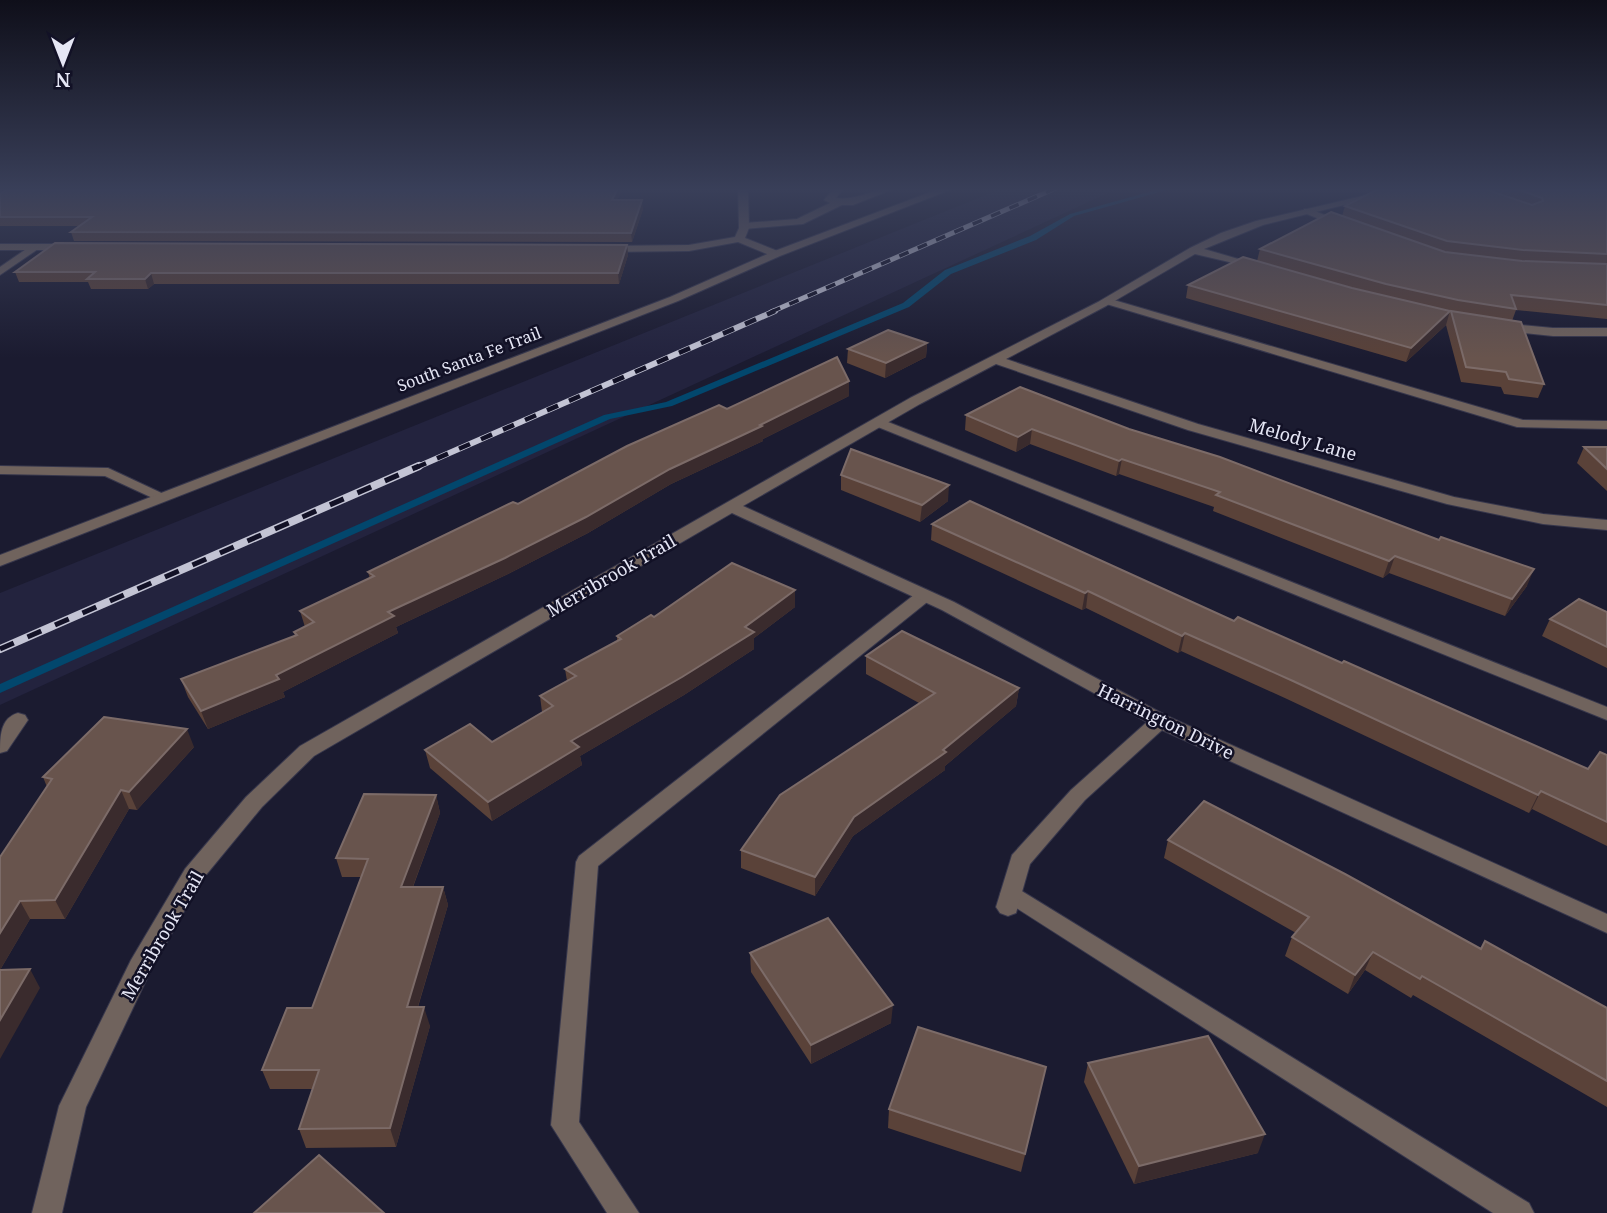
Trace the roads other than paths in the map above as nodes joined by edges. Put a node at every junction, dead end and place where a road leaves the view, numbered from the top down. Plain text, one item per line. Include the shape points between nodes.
1 (718, 245) edge
2 (753, 245) edge
3 (801, 245) edge
4 (1205, 245) edge
5 (0, 247) edge
6 (36, 247) junction
7 (84, 247) edge
8 (590, 248) edge
9 (1194, 250) junction
10 (776, 254) junction
11 (0, 272) edge
12 (1273, 272) edge
13 (1107, 301) junction
14 (1491, 326) edge
15 (1607, 332) edge
16 (995, 359) junction
17 (878, 422) junction
18 (1607, 425) edge
19 (0, 470) edge
20 (162, 497) junction
21 (730, 506) junction
22 (1607, 525) edge
23 (0, 561) edge
24 (925, 595) junction
25 (1607, 714) edge
26 (18, 720) dead end
27 (1160, 721) junction
28 (0, 747) edge
29 (1607, 924) edge
30 (47, 1213) edge
31 (624, 1213) edge
32 (1519, 1213) edge

1 - 8 street
2 - 10 street
3 - 10 street, South Santa Fe Trail
4 - 9 street, Merribrook Trail
5 - 6 street
6 - 7 street
6 - 11 street
9 - 12 street
9 - 13 street, Merribrook Trail
10 - 20 street, South Santa Fe Trail via 674,299
13 - 16 street, Merribrook Trail
13 - 18 street via 1522,424
14 - 15 street
16 - 17 street, Merribrook Trail
16 - 22 street, Melody Lane via 1193,428 1452,501 1543,519
17 - 21 street, Merribrook Trail
17 - 25 street
19 - 20 street via 108,472
20 - 23 street, South Santa Fe Trail
21 - 24 street, Harrington Drive
21 - 30 street, Merribrook Trail via 307,751 254,802 193,875 140,967 73,1106
24 - 27 street, Harrington Drive
24 - 31 street via 587,862 565,1125
26 - 28 street
27 - 29 street, Harrington Drive
27 - 32 street via 1078,795 1020,861 1010,900

